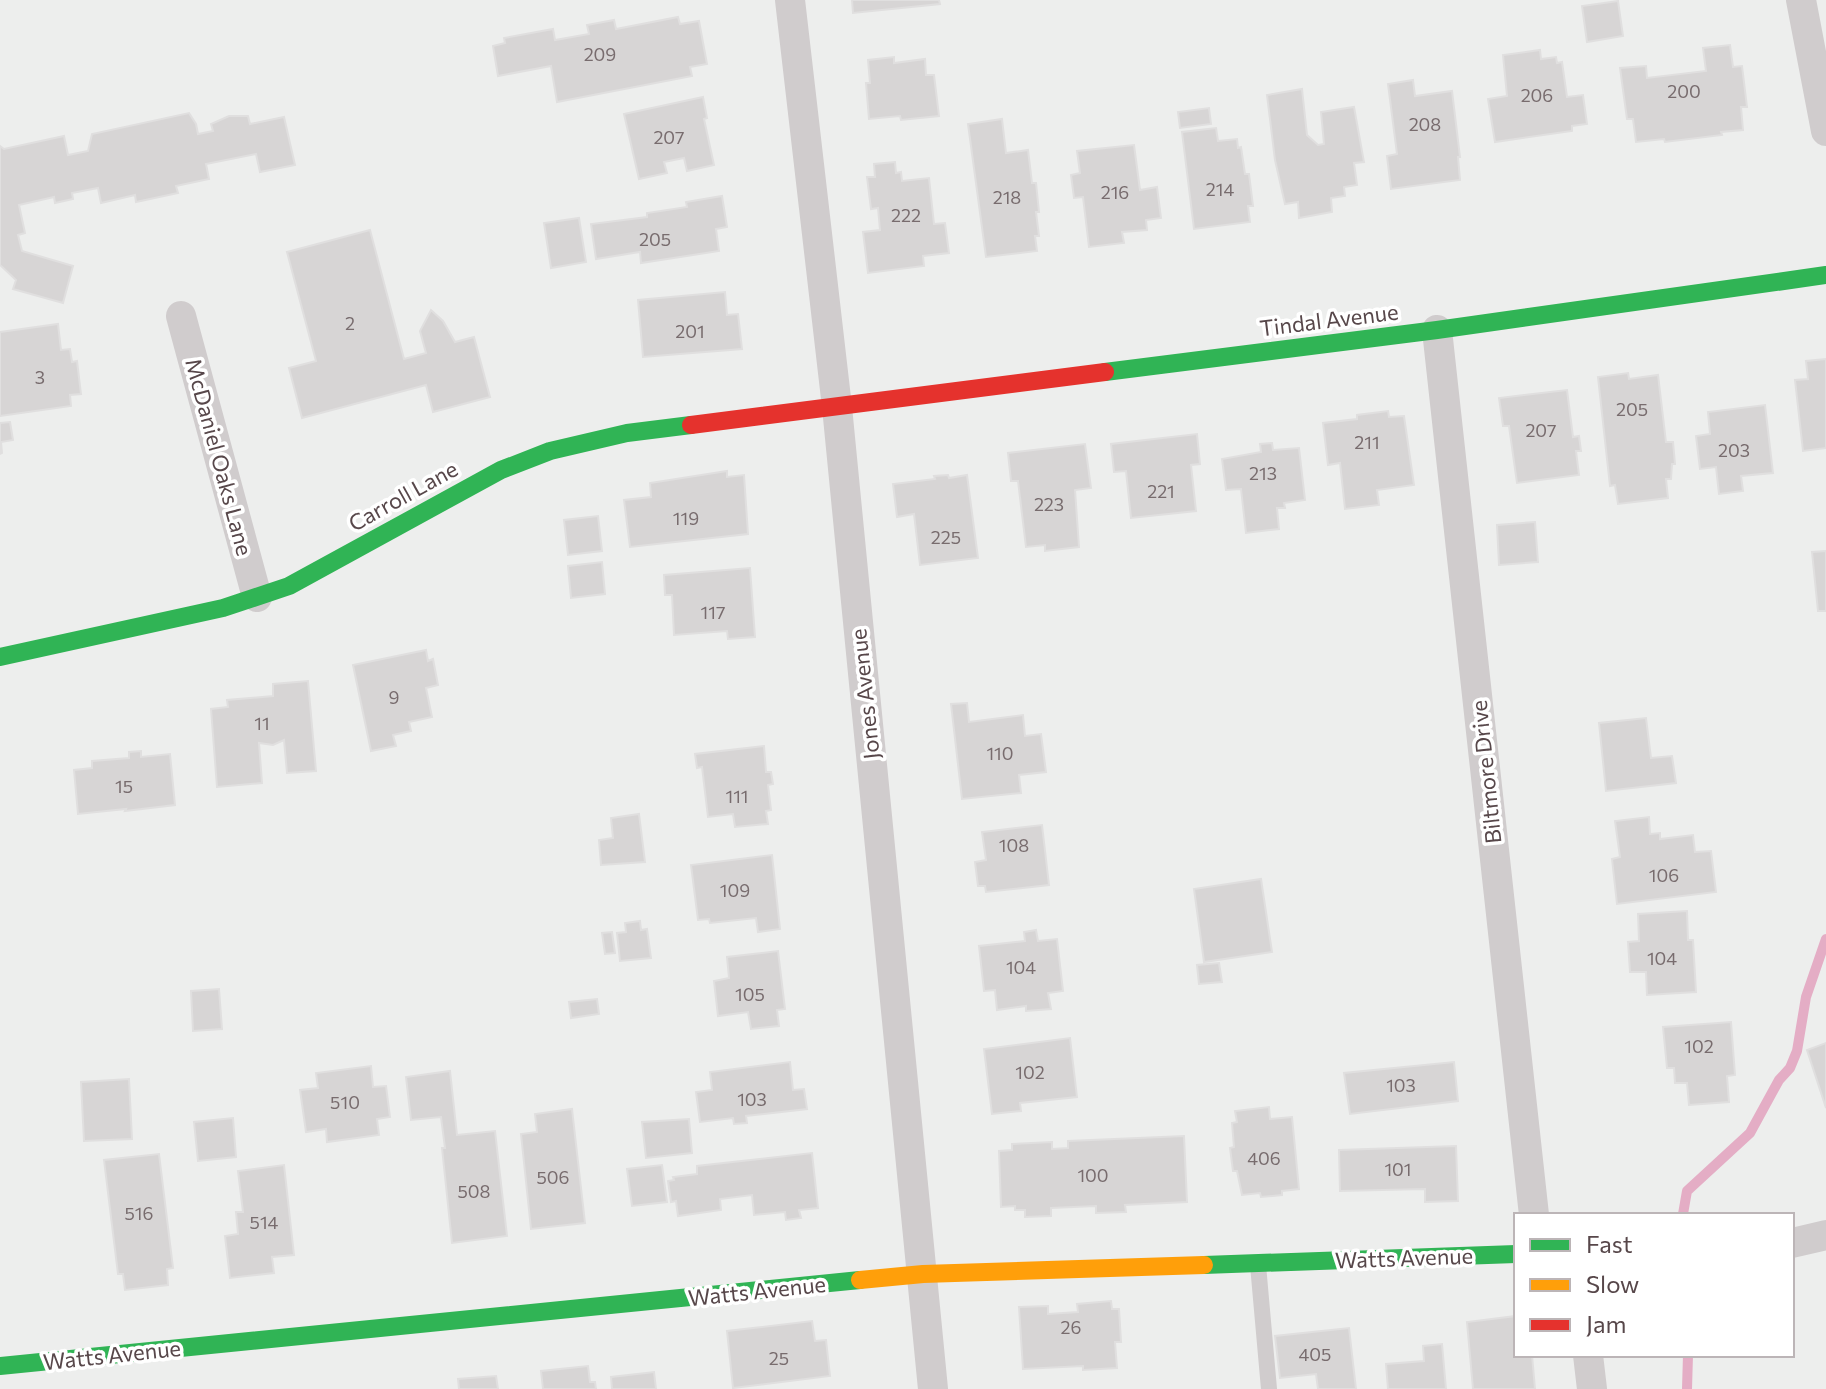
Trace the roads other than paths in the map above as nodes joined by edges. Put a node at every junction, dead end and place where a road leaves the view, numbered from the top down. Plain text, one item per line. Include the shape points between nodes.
1 (790, 0) edge
2 (1801, 0) edge
3 (1826, 131) edge
4 (1826, 275) edge
5 (181, 316) dead end
6 (1437, 330) junction
7 (837, 407) junction
8 (257, 597) junction
9 (0, 657) edge
10 (1534, 1213) edge
11 (1826, 1235) edge
12 (1794, 1243) edge
13 (1514, 1254) edge
14 (1258, 1263) junction
15 (923, 1274) junction
16 (1588, 1357) edge
17 (0, 1366) edge
18 (933, 1389) edge
19 (1269, 1389) edge
20 (1592, 1389) edge

1 - 7 street, Jones Avenue
2 - 3 street
4 - 6 street, Tindal Avenue
5 - 8 street, McDaniel Oaks Lane
6 - 7 street, Tindal Avenue
6 - 10 street, Biltmore Drive
7 - 8 street, Carroll Lane via 627,433 550,451 501,470 321,570
7 - 15 street, Jones Avenue
8 - 9 street, Carroll Lane
11 - 12 street
13 - 14 street, Watts Avenue
14 - 15 street, Watts Avenue
14 - 19 lane
15 - 17 street, Watts Avenue
15 - 18 street, Jones Avenue
16 - 20 street

